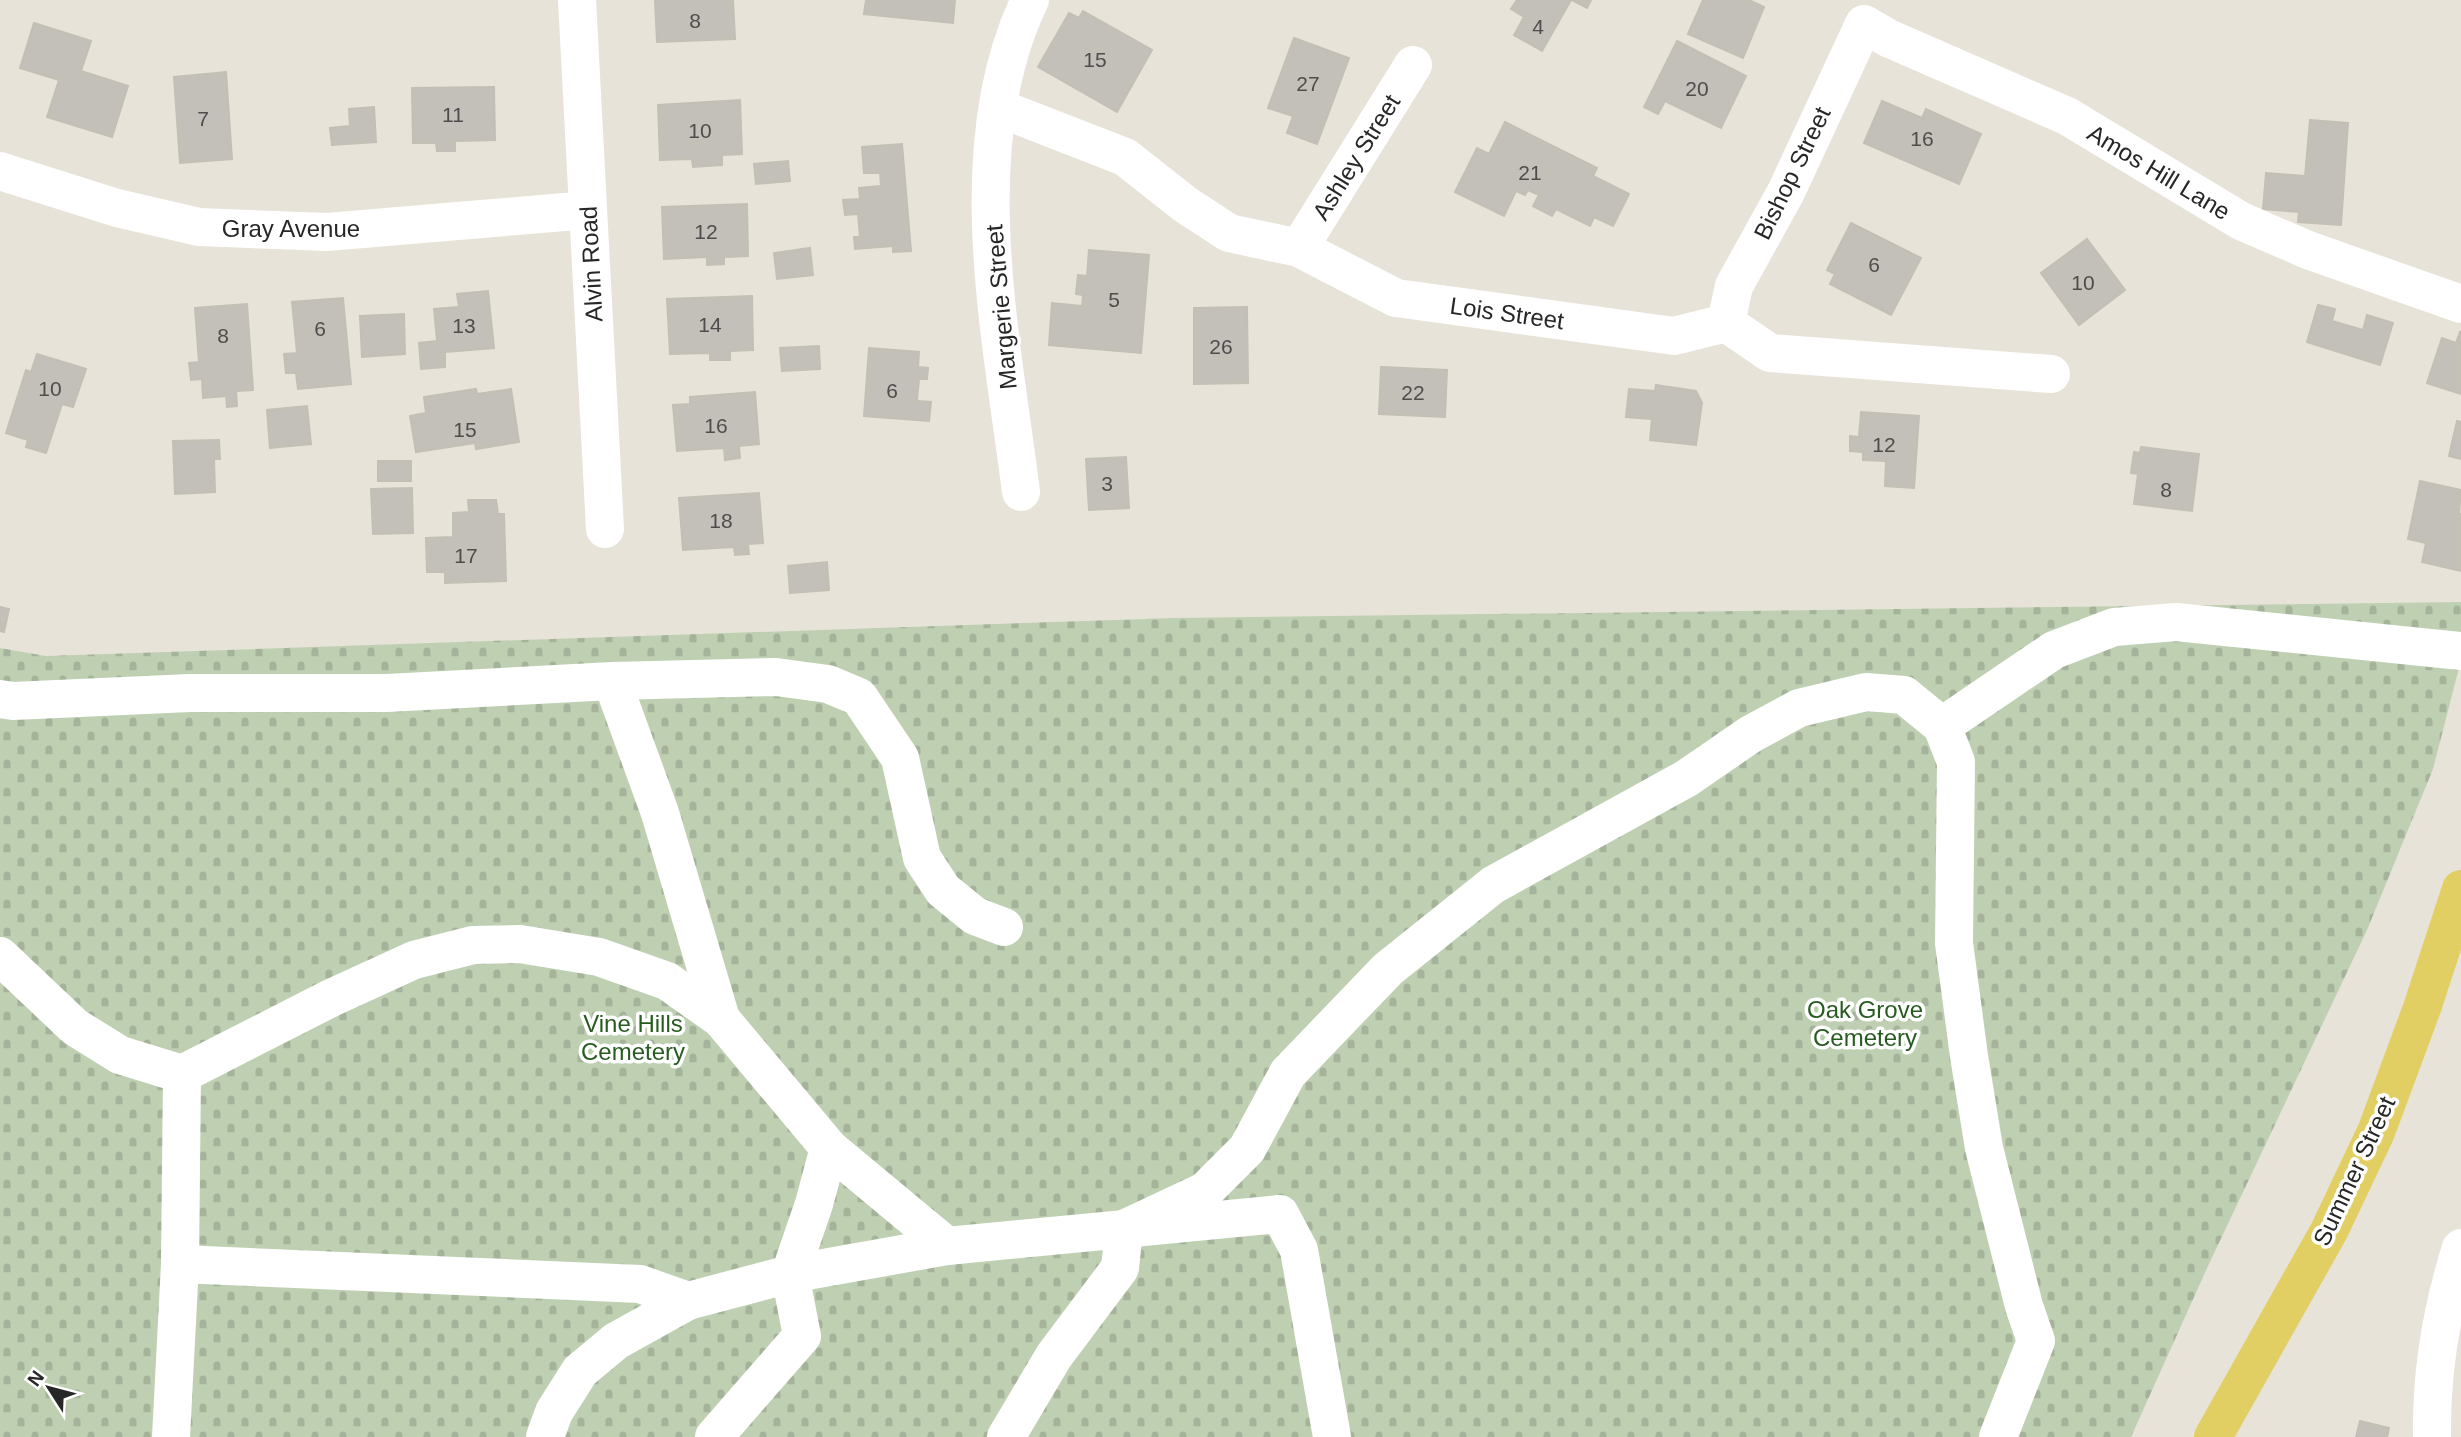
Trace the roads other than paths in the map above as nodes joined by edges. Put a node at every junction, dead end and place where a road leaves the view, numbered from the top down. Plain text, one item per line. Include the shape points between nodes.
1 (577, 0) edge
2 (1030, 0) edge
3 (1864, 24) joint
4 (1413, 65) dead end
5 (999, 108) junction
6 (0, 171) edge
7 (588, 210) junction
8 (1299, 248) junction
9 (2461, 304) edge
10 (1727, 323) junction
11 (2051, 374) dead end
12 (1021, 492) dead end
13 (605, 529) dead end
14 (2461, 651) edge
15 (612, 681) junction
16 (0, 699) edge
17 (1942, 726) junction
18 (2461, 889) edge
19 (1004, 927) dead end
20 (0, 956) edge
21 (721, 1019) junction
22 (182, 1074) junction
23 (829, 1148) junction
24 (1124, 1229) junction
25 (947, 1247) junction
26 (2461, 1248) edge
27 (180, 1264) junction
28 (790, 1274) junction
29 (688, 1301) junction
30 (171, 1437) edge
31 (545, 1437) edge
32 (713, 1437) edge
33 (1006, 1437) edge
34 (1332, 1437) edge
35 (1998, 1437) edge
36 (2213, 1437) edge
37 (2432, 1437) edge

1 - 7 street, Alvin Road
2 - 5 street, Margerie Street via 1009,57
3 - 9 street, Amos Hill Lane via 2067,116 2241,221
3 - 10 street, Bishop Street via 1786,192 1734,286
4 - 8 street, Ashley Street
5 - 8 street, Lois Street via 1125,157 1229,233
5 - 12 street, Margerie Street via 994,132 991,251
6 - 7 street, Gray Avenue via 117,208 199,227 327,232
7 - 13 street, Alvin Road
8 - 10 street, Lois Street via 1396,298 1674,336
10 - 11 street via 1770,353
14 - 17 street via 2176,622 2114,627 2054,650
15 - 16 street via 387,693
15 - 19 street via 776,677 828,684 859,697 900,758 922,858 943,890 975,916
15 - 21 street via 660,813
17 - 24 street via 1905,695 1866,692 1799,708 1687,778 1493,885 1388,970 1288,1073 1247,1149 1205,1191
17 - 35 street via 1956,762 1954,943 1969,1056 1984,1148 2036,1342
18 - 36 main road, Summer Street via 2376,1132 2329,1231
20 - 22 street via 75,1027 120,1055
21 - 22 street via 667,981 598,957 520,944 473,945 414,960
21 - 23 street
22 - 27 street
23 - 25 street
23 - 28 street
24 - 25 street
24 - 33 street via 1120,1268 1054,1356
24 - 34 street via 1280,1214 1299,1250
25 - 28 street
26 - 37 street via 2431,1395
27 - 29 street via 640,1284
27 - 30 street
28 - 29 street
28 - 32 street via 802,1336
29 - 31 street via 616,1341 580,1371 554,1412

